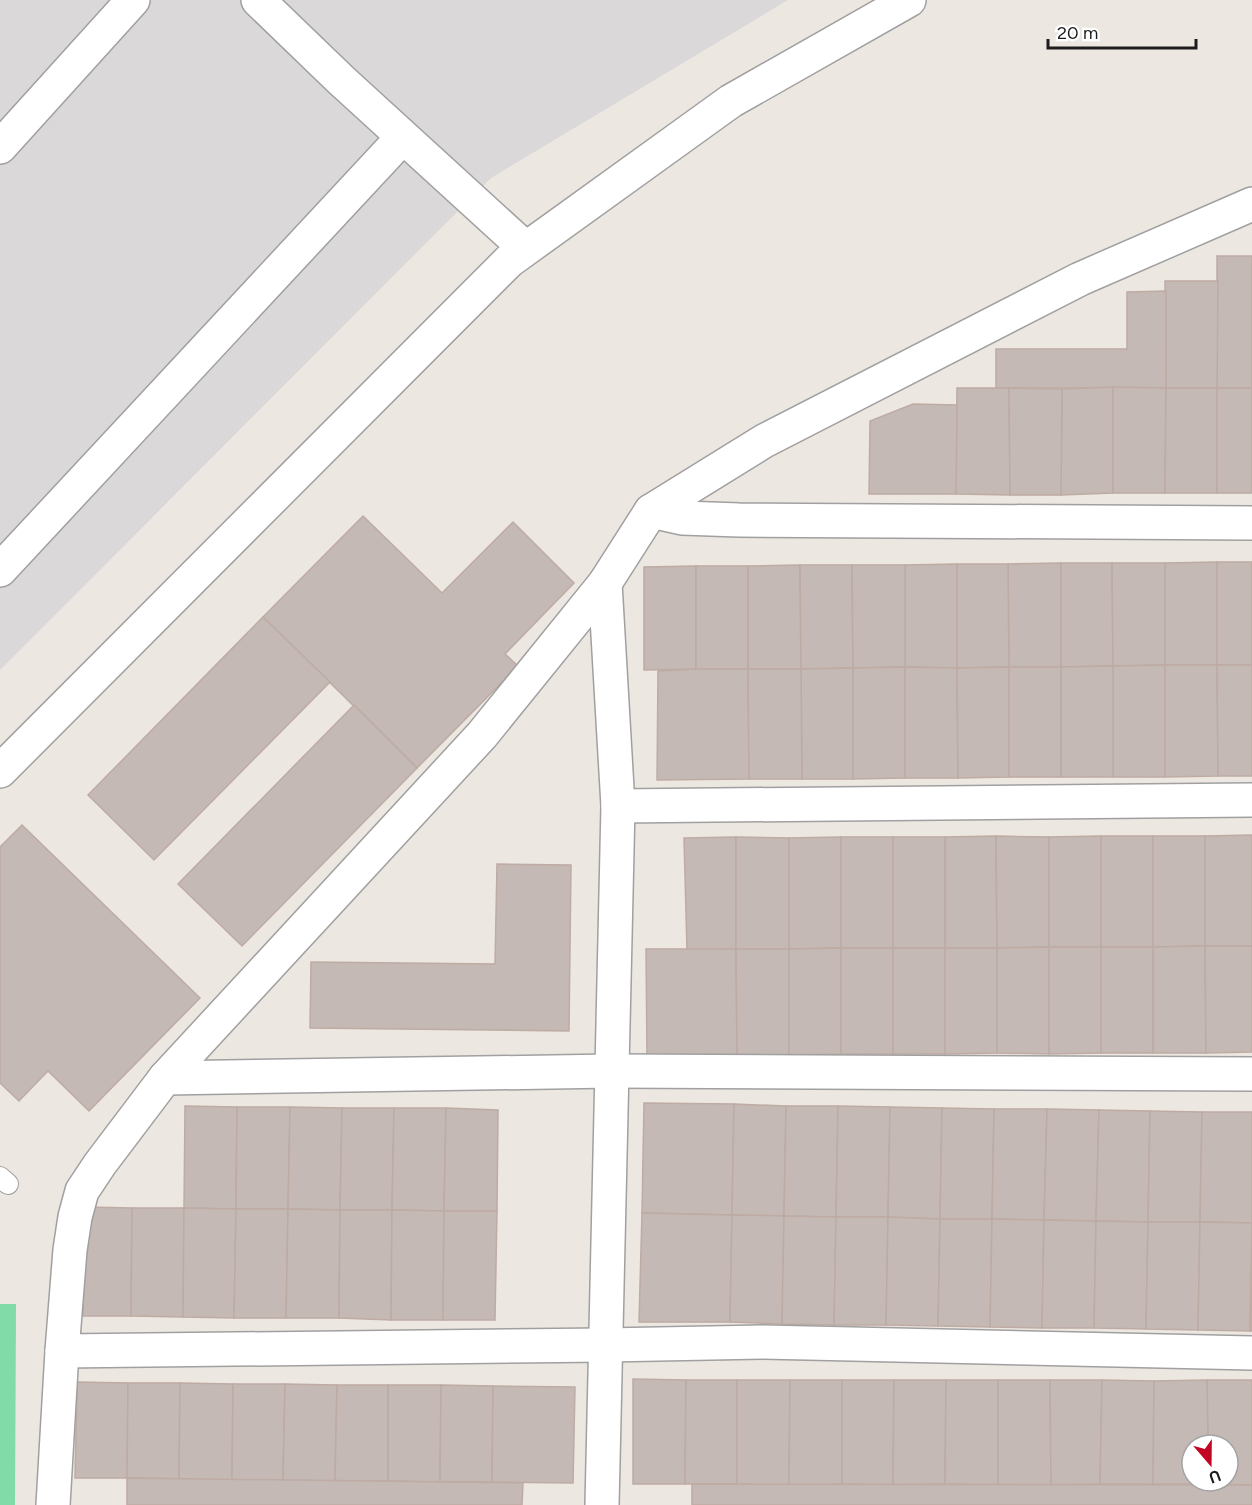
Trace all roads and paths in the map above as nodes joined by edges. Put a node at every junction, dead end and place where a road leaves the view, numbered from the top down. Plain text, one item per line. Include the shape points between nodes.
1 (133, 0) edge
2 (258, 0) edge
3 (909, 0) edge
4 (403, 137) junction
5 (0, 147) edge
6 (1252, 204) edge
7 (525, 249) junction
8 (651, 511) junction
9 (1252, 523) edge
10 (0, 570) edge
11 (605, 583) junction
12 (5, 758) edge
13 (1252, 800) edge
14 (618, 806) junction
15 (612, 1071) junction
16 (1252, 1074) edge
17 (165, 1078) junction
18 (606, 1346) junction
19 (62, 1351) junction
20 (1252, 1353) edge
21 (53, 1505) edge
22 (602, 1505) edge

1 - 5 street
2 - 4 street
3 - 7 street via 730,101
4 - 7 street
4 - 10 street
6 - 8 street via 1080,279 764,441
7 - 12 street via 508,261
8 - 9 street via 682,518 740,520
8 - 11 street
11 - 14 street
11 - 17 street via 482,735
13 - 14 street
14 - 15 street
15 - 16 street
15 - 17 street
15 - 18 street
17 - 19 street via 82,1191 75,1217
18 - 19 street
18 - 20 street via 763,1342
18 - 22 street
19 - 21 street

